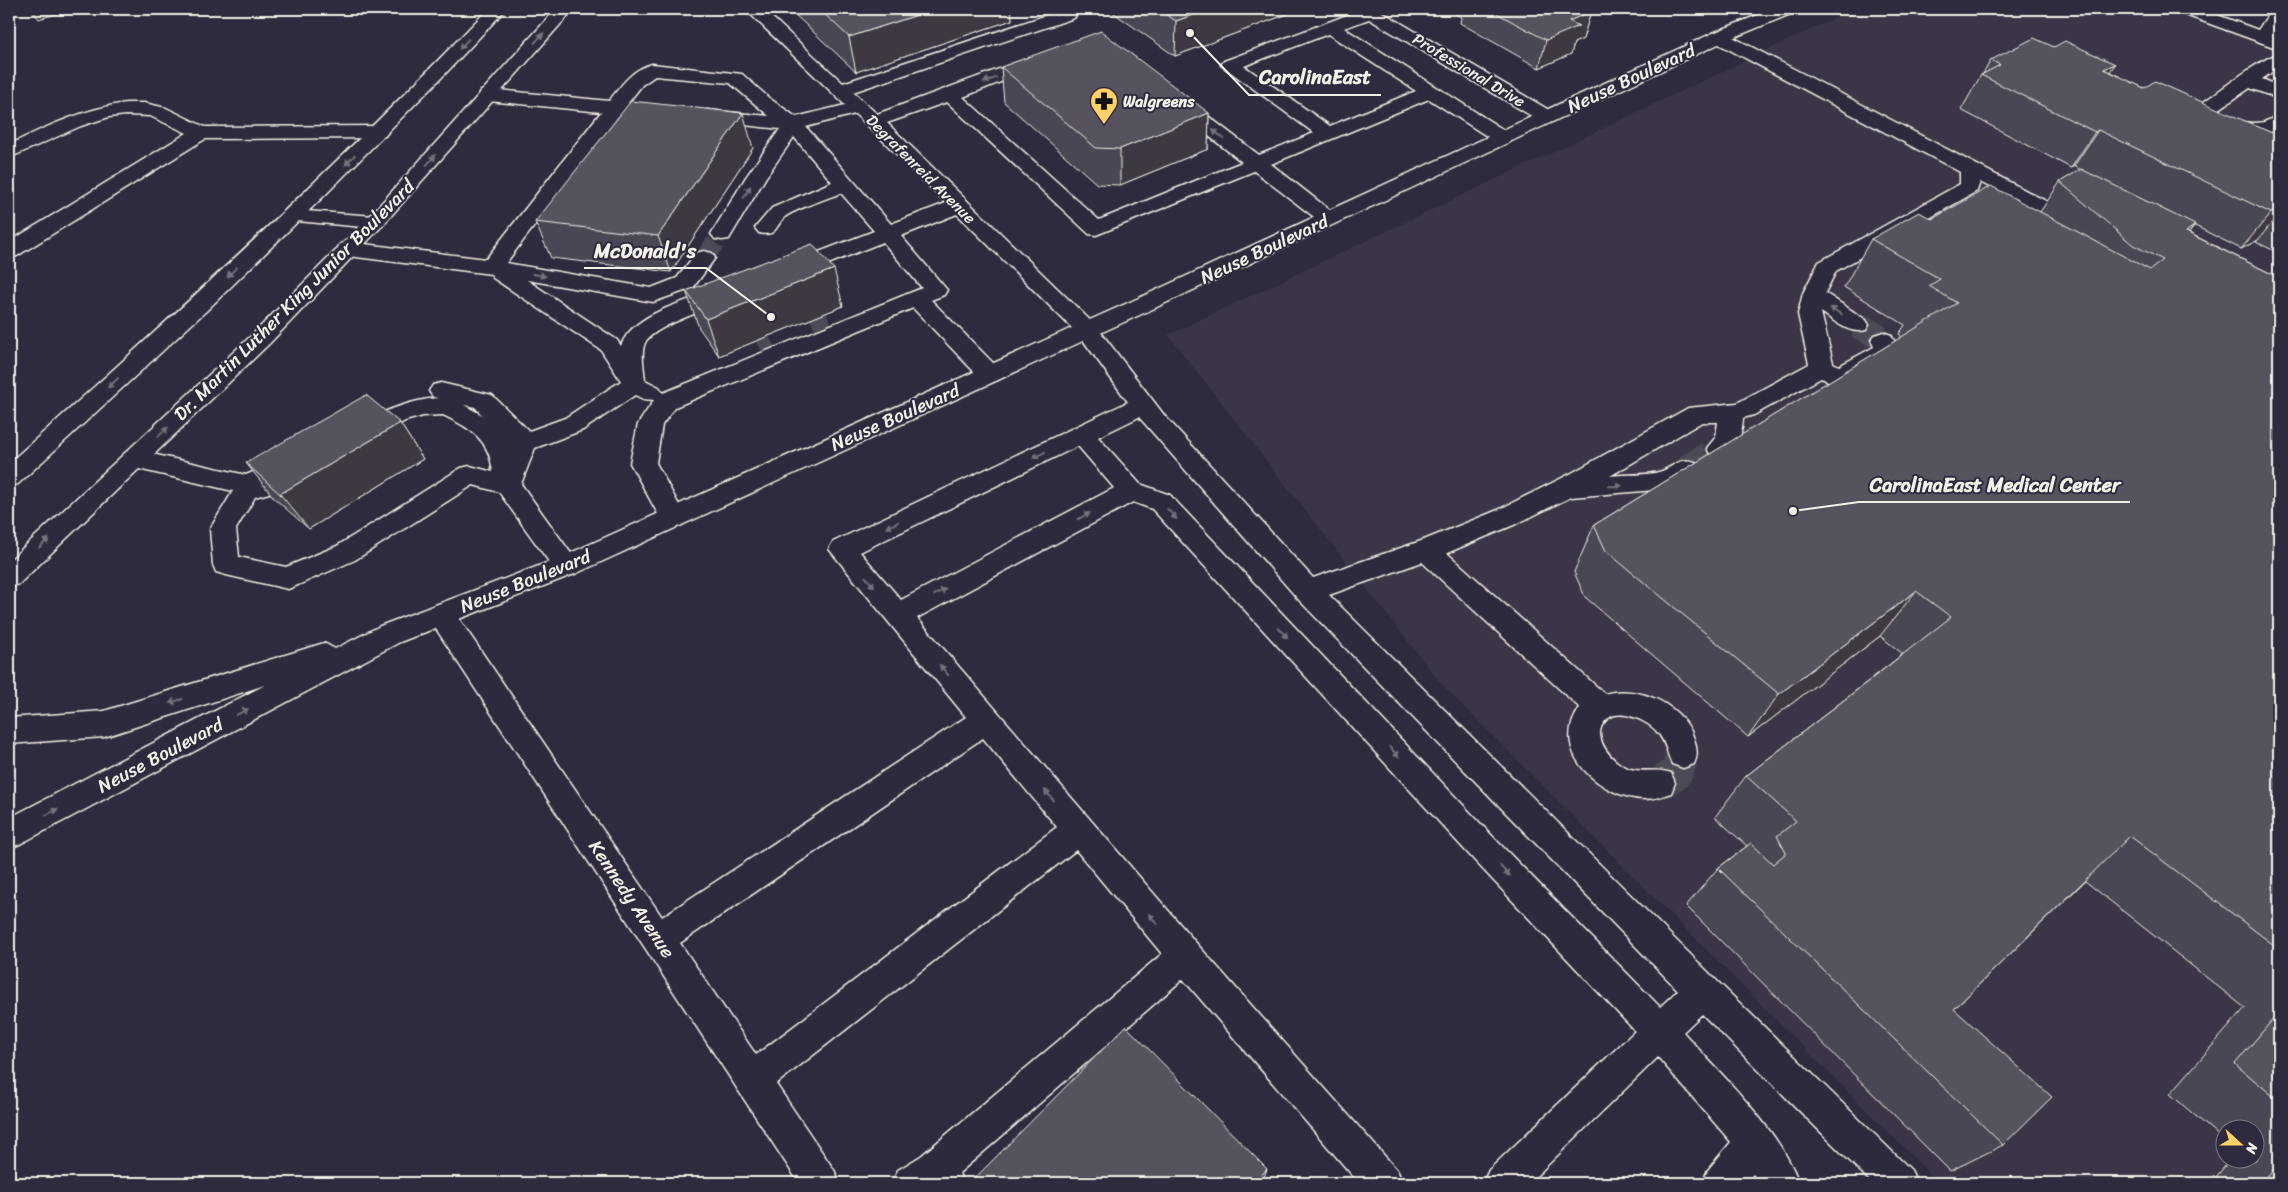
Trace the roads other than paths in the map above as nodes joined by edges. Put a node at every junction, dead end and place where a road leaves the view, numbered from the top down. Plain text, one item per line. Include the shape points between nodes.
1 (497, 9) edge
2 (565, 9) edge
3 (753, 9) edge
4 (1063, 9) edge
5 (1787, 9) edge
6 (2186, 9) edge
7 (1368, 10) edge
8 (2279, 15) edge
9 (1330, 27) junction
10 (1720, 37) junction
11 (2262, 38) junction
12 (2279, 44) edge
13 (1049, 57) edge
14 (2279, 59) edge
15 (2247, 80) junction
16 (840, 90) junction
17 (1164, 92) edge
18 (1430, 92) junction
19 (2279, 93) edge
20 (488, 95) junction
21 (950, 95) junction
22 (858, 107) junction
23 (614, 108) junction
24 (644, 111) edge
25 (694, 115) edge
26 (1547, 117) junction
27 (874, 121) junction
28 (2279, 122) edge
29 (793, 124) junction
30 (378, 132) junction
31 (201, 133) junction
32 (1328, 134) junction
33 (1503, 138) junction
34 (9, 152) edge
35 (1257, 163) junction
36 (1970, 168) junction
37 (845, 184) junction
38 (958, 206) junction
39 (292, 216) junction
40 (1329, 220) junction
41 (375, 222) junction
42 (766, 228) dead end
43 (888, 233) junction
44 (722, 234) tunnel mouth
45 (2093, 234) edge
46 (348, 249) junction
47 (9, 251) edge
48 (704, 258) tunnel mouth
49 (491, 267) junction
50 (1813, 297) junction
51 (916, 298) junction
52 (877, 314) junction
53 (1858, 325) tunnel mouth
54 (1088, 330) junction
55 (1884, 340) dead end
56 (1822, 367) junction
57 (990, 374) junction
58 (634, 384) junction
59 (695, 389) junction
60 (666, 401) junction
61 (1143, 405) junction
62 (1731, 414) junction
63 (1082, 434) junction
64 (525, 442) junction
65 (1719, 448) tunnel mouth
66 (134, 459) junction
67 (1686, 468) tunnel mouth
68 (9, 477) edge
69 (250, 484) junction
70 (508, 486) junction
71 (1566, 489) junction
72 (1131, 491) junction
73 (673, 518) junction
74 (1426, 550) junction
75 (567, 566) junction
76 (9, 577) edge
77 (1308, 591) junction
78 (441, 615) junction
79 (897, 615) junction
80 (390, 634) junction
81 (1600, 708) junction
82 (986, 720) junction
83 (9, 731) edge
84 (1682, 755) dead end
85 (1660, 783) tunnel mouth
86 (1078, 830) junction
87 (9, 834) edge
88 (658, 938) junction
89 (1185, 956) junction
90 (1702, 990) junction
91 (1658, 1030) junction
92 (753, 1080) junction
93 (1755, 1142) junction
94 (930, 1179) edge
95 (821, 1183) edge
96 (1384, 1183) edge
97 (1502, 1183) edge
98 (1720, 1183) edge
99 (1780, 1183) edge
100 (1898, 1183) edge

1 -> 30 main road
20 -> 2 main road, Dr. Martin Luther King Junior Boulevard
3 - 16 main road, Degrafenreid Avenue
4 - 16 main road via 1068,14
5 - 10 main road, Neuse Boulevard
6 - 11 main road
7 - 9 main road
7 - 26 main road, Professional Drive
8 - 11 main road
9 - 18 main road
9 - 32 main road via 1230,65
10 - 26 main road, Neuse Boulevard
10 - 36 main road
11 - 12 main road
13 -> 21 main road
14 - 15 main road
15 - 19 main road
15 - 28 main road via 2201,112 2221,122 2247,128 2272,127
16 - 22 main road, Degrafenreid Avenue
35 -> 17 main road
18 - 32 main road
18 - 33 main road
20 - 23 main road
41 -> 20 main road, Dr. Martin Luther King Junior Boulevard
21 - 27 main road
21 - 35 main road via 1096,229
22 - 27 main road, Degrafenreid Avenue
22 - 29 main road
23 - 24 main road
23 - 29 main road via 635,81 652,70 735,78
23 - 49 main road
25 - 29 main road
26 - 33 main road, Neuse Boulevard
27 - 38 main road, Degrafenreid Avenue
29 - 37 main road
44 -> 29 main road via 756,176
30 - 31 main road
30 -> 39 main road
31 - 34 main road via 176,119 145,110 108,111
31 - 47 main road
32 - 35 main road
33 - 40 main road, Neuse Boulevard
35 - 40 main road
36 - 45 main road
36 - 50 main road via 1970,187 1951,208 1827,267
37 - 42 main road via 779,212
37 - 43 main road
38 - 43 main road
38 - 54 main road, Degrafenreid Avenue
39 - 41 main road
39 -> 68 main road
40 - 54 main road, Neuse Boulevard
41 - 46 main road, Dr. Martin Luther King Junior Boulevard
43 - 51 main road via 936,290
43 - 58 main road via 650,325 635,338 631,355
46 - 49 main road
66 -> 46 main road, Dr. Martin Luther King Junior Boulevard via 262,338
49 -> 48 main road via 653,295 685,283
49 - 58 main road via 609,346
53 -> 50 main road
50 - 56 main road via 1809,314
51 - 52 main road
51 - 57 main road
52 - 59 main road
52 - 59 main road via 842,309 727,356
54 - 57 main road, Neuse Boulevard
54 - 61 main road, Degrafenreid Avenue
55 - 56 main road via 1887,350 1838,377
56 - 62 main road via 1761,402
57 - 73 main road, Neuse Boulevard
58 - 60 main road
58 - 64 main road via 574,424
59 - 60 main road
60 - 73 main road via 650,424 642,463
61 - 63 main road
61 - 77 main road, Degrafenreid Avenue
62 - 65 main road via 1730,436
62 - 71 main road via 1697,414
63 - 72 main road
63 -> 79 main road via 842,550
64 - 69 main road via 483,401 440,391 406,394
64 - 70 main road
66 - 69 main road
76 -> 66 main road, Dr. Martin Luther King Junior Boulevard
71 -> 67 main road via 1667,480
69 - 70 main road via 256,488 286,480 397,415 446,406 495,436 505,461
69 - 70 main road via 223,529 226,565 288,578 346,553 470,474
70 - 75 main road
71 - 74 main road via 1508,517
79 -> 72 main road
72 -> 91 main road via 1161,502 1486,851
73 - 75 main road, Neuse Boulevard
74 - 77 main road
74 - 81 main road
75 - 78 main road, Neuse Boulevard
77 - 90 main road, Degrafenreid Avenue
78 - 80 main road, Neuse Boulevard
78 - 88 main road, Kennedy Avenue
82 -> 79 main road
80 -> 83 main road via 104,724
87 -> 80 main road, Neuse Boulevard
81 - 84 main road via 1613,703 1628,703 1658,713 1678,736
81 - 85 main road via 1590,716 1585,728 1585,742 1591,756 1602,769 1617,778 1651,786
86 -> 82 main road
82 - 88 main road
89 -> 86 main road
86 - 92 main road
88 - 92 main road, Kennedy Avenue
89 - 94 main road
89 - 96 main road
90 - 91 main road
90 - 100 main road, Degrafenreid Avenue
91 - 93 main road
91 - 97 main road
92 - 95 main road, Kennedy Avenue
93 - 98 main road
93 - 99 main road

